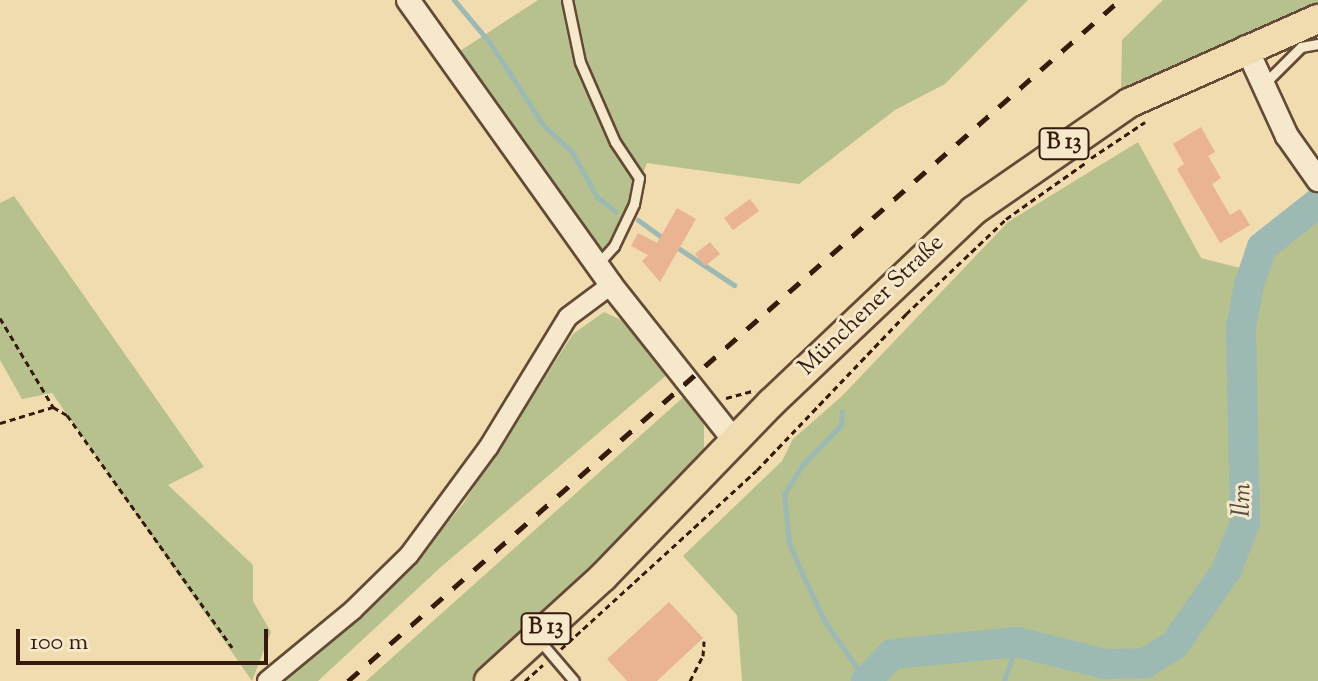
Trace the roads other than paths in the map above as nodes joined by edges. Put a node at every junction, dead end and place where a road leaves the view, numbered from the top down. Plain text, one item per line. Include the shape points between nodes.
1 (408, 0) edge
2 (567, 0) edge
3 (1318, 19) edge
4 (1318, 44) edge
5 (1246, 47) junction
6 (1261, 86) junction
7 (1316, 177) edge
8 (597, 265) junction
9 (611, 285) junction
10 (734, 440) junction
11 (545, 647) junction
12 (267, 681) edge
13 (489, 681) edge
14 (574, 681) edge

1 - 8 street
2 - 8 lane via 580,62 615,142 639,178 634,204 614,246
3 - 5 main road, Münchener Straße / B 13
4 - 6 lane via 1301,47
5 - 6 street
5 - 10 main road, Münchener Straße / B 13 via 1129,103 1053,151 916,262
6 - 7 street
8 - 9 street
9 - 10 street
9 - 12 street via 568,317 474,469 409,555
10 - 11 main road, Münchener Straße / B 13
11 - 13 main road, Münchener Straße / B 13
11 - 14 lane

